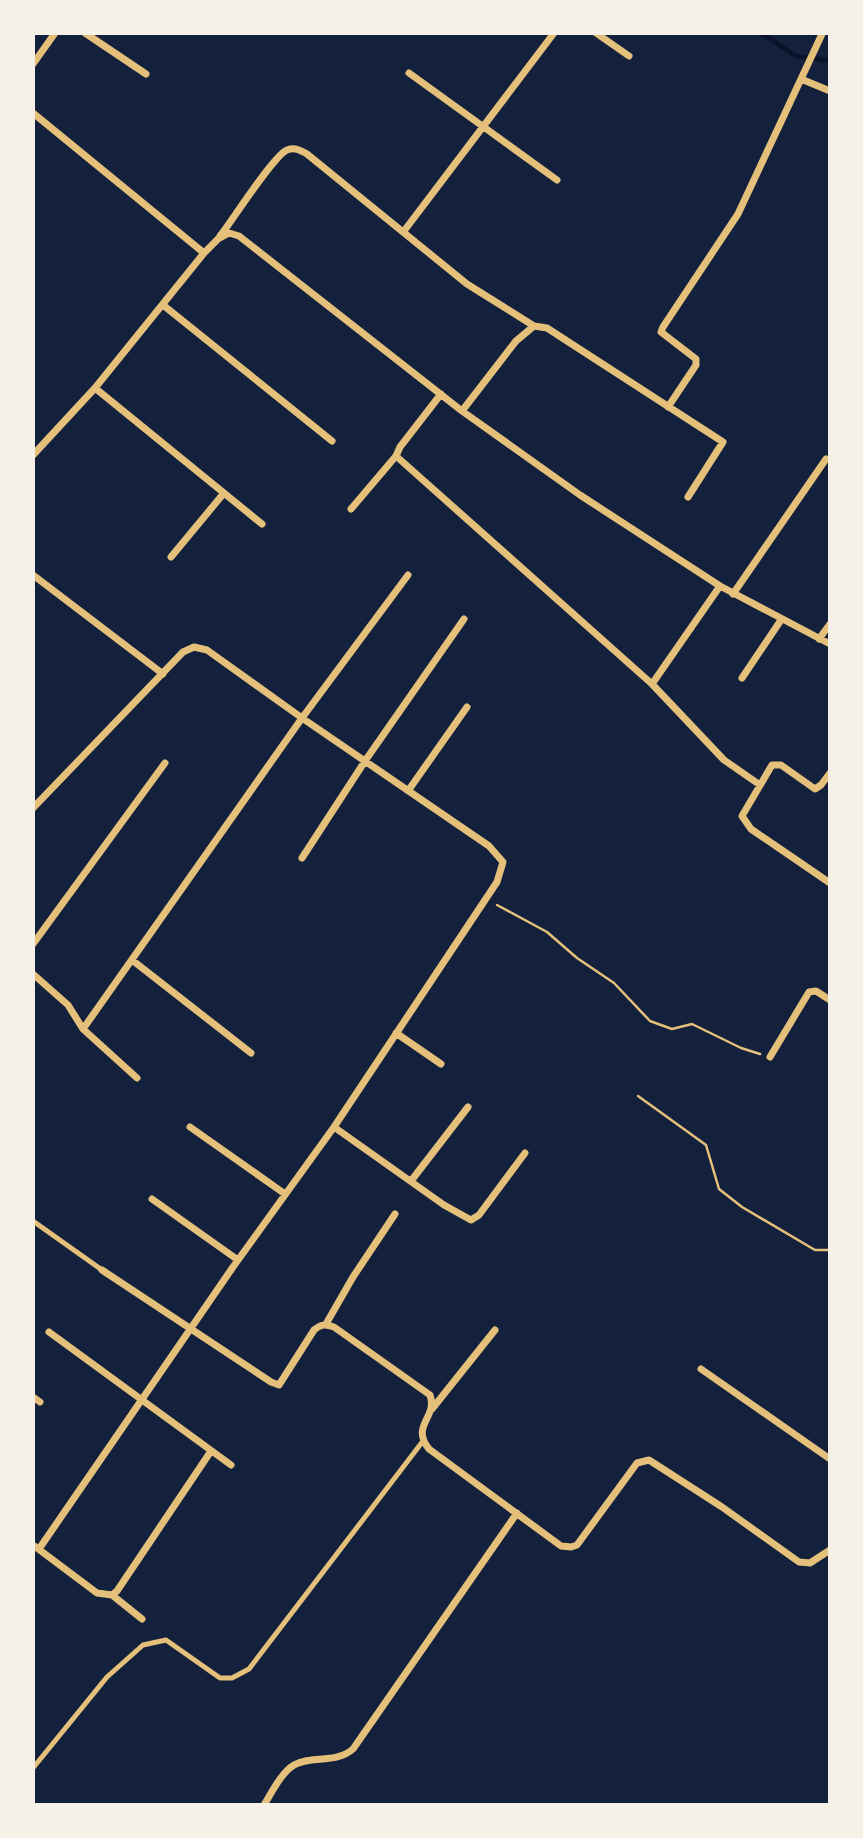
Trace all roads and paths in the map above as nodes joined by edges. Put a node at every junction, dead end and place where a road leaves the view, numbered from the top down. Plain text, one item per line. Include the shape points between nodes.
1 (55, 33) edge
2 (85, 33) edge
3 (554, 33) edge
4 (596, 33) edge
5 (823, 34) edge
6 (629, 56) dead end
7 (33, 64) edge
8 (409, 73) dead end
9 (146, 74) dead end
10 (801, 79) junction
11 (830, 91) edge
12 (33, 113) edge
13 (482, 128) junction
14 (557, 180) dead end
15 (404, 231) junction
16 (218, 239) junction
17 (204, 253) junction
18 (163, 305) junction
19 (534, 326) junction
20 (95, 388) junction
21 (441, 394) junction
22 (668, 407) junction
23 (461, 411) junction
24 (332, 441) dead end
25 (33, 455) edge
26 (396, 456) junction
27 (826, 459) dead end
28 (224, 493) junction
29 (688, 497) dead end
30 (351, 509) dead end
31 (262, 524) dead end
32 (171, 557) dead end
33 (33, 575) edge
34 (408, 575) dead end
35 (720, 586) junction
36 (733, 594) junction
37 (464, 619) dead end
38 (781, 620) junction
39 (830, 624) edge
40 (819, 639) junction
41 (830, 644) edge
42 (163, 674) junction
43 (742, 678) dead end
44 (652, 684) junction
45 (467, 707) dead end
46 (302, 718) junction
47 (365, 761) junction
48 (165, 763) dead end
49 (830, 773) edge
50 (760, 785) junction
51 (408, 790) junction
52 (33, 808) edge
53 (302, 858) dead end
54 (830, 883) edge
55 (486, 900) junction
56 (33, 944) edge
57 (132, 960) junction
58 (33, 974) edge
59 (830, 1000) edge
60 (83, 1029) junction
61 (396, 1033) junction
62 (251, 1053) dead end
63 (770, 1057) joint
64 (441, 1064) dead end
65 (137, 1078) dead end
66 (638, 1096) dead end
67 (468, 1107) dead end
68 (190, 1127) dead end
69 (334, 1127) junction
70 (525, 1153) dead end
71 (411, 1181) junction
72 (285, 1194) junction
73 (152, 1199) dead end
74 (395, 1214) dead end
75 (33, 1221) edge
76 (830, 1250) edge
77 (238, 1259) junction
78 (102, 1270) joint
79 (326, 1324) junction
80 (190, 1329) junction
81 (495, 1331) dead end
82 (49, 1332) dead end
83 (701, 1369) dead end
84 (141, 1401) junction
85 (432, 1410) junction
86 (423, 1441) junction
87 (211, 1451) junction
88 (830, 1459) edge
89 (231, 1465) dead end
90 (517, 1513) junction
91 (36, 1547) edge
92 (830, 1550) edge
93 (112, 1595) junction
94 (142, 1619) dead end
95 (33, 1768) edge
96 (264, 1805) edge

1 - 7 street
2 - 9 street
3 - 13 street
4 - 6 street
5 - 10 street
8 - 13 street
10 - 11 street
10 - 22 street via 738,214 663,327 661,332 696,359
12 - 17 street
13 - 14 street
13 - 15 street
15 - 16 street via 296,148 284,150
15 - 19 street via 467,284
16 - 17 street
16 - 21 street via 229,233 239,236
17 - 18 street
18 - 20 street
18 - 24 street
19 - 22 street via 547,328
19 - 23 street via 516,341
20 - 25 street
20 - 28 street
21 - 23 street
21 - 26 street
22 - 29 street via 723,442
23 - 35 street
26 - 30 street
26 - 44 street
27 - 36 street
28 - 31 street
28 - 32 street
33 - 42 street
34 - 46 street
35 - 36 street
35 - 44 street
36 - 38 street
37 - 47 street
38 - 40 street
38 - 43 street
39 - 40 street
40 - 41 street
42 - 46 street via 183,652 194,647 207,650
42 - 52 street
44 - 50 street via 724,760
45 - 51 street
46 - 47 street
46 - 57 street
47 - 51 street
47 - 53 street
48 - 56 street
49 - 50 street via 815,789 780,765 772,765
50 - 54 street via 742,816 751,829
51 - 55 street via 488,846 503,862
55 - 61 street
55 - 63 path via 547,932 614,983 650,1021 672,1029 692,1024
57 - 60 street
57 - 62 street
58 - 60 street via 68,1005
59 - 63 street via 809,992
60 - 65 street
61 - 64 street
61 - 69 street
66 - 76 path via 706,1144 719,1189 815,1250
67 - 71 street
68 - 72 street
69 - 71 street
69 - 72 street
70 - 71 street via 475,1219 465,1219
72 - 77 street
73 - 77 street
74 - 79 street
75 - 78 lane
77 - 80 street
78 - 80 street
79 - 80 street via 314,1330 279,1385
79 - 85 street via 425,1389
80 - 84 street
81 - 85 street
82 - 84 street
83 - 88 street
84 - 87 street
84 - 91 street
85 - 86 street via 421,1431
86 - 90 street
86 - 95 lane via 249,1670 220,1678 166,1640 143,1645 107,1677
87 - 89 street
87 - 93 street
90 - 92 street via 561,1546 577,1545 636,1463 649,1460 799,1562 810,1563
90 - 96 street via 353,1749 338,1757 296,1764
91 - 93 street via 97,1593
93 - 94 street

